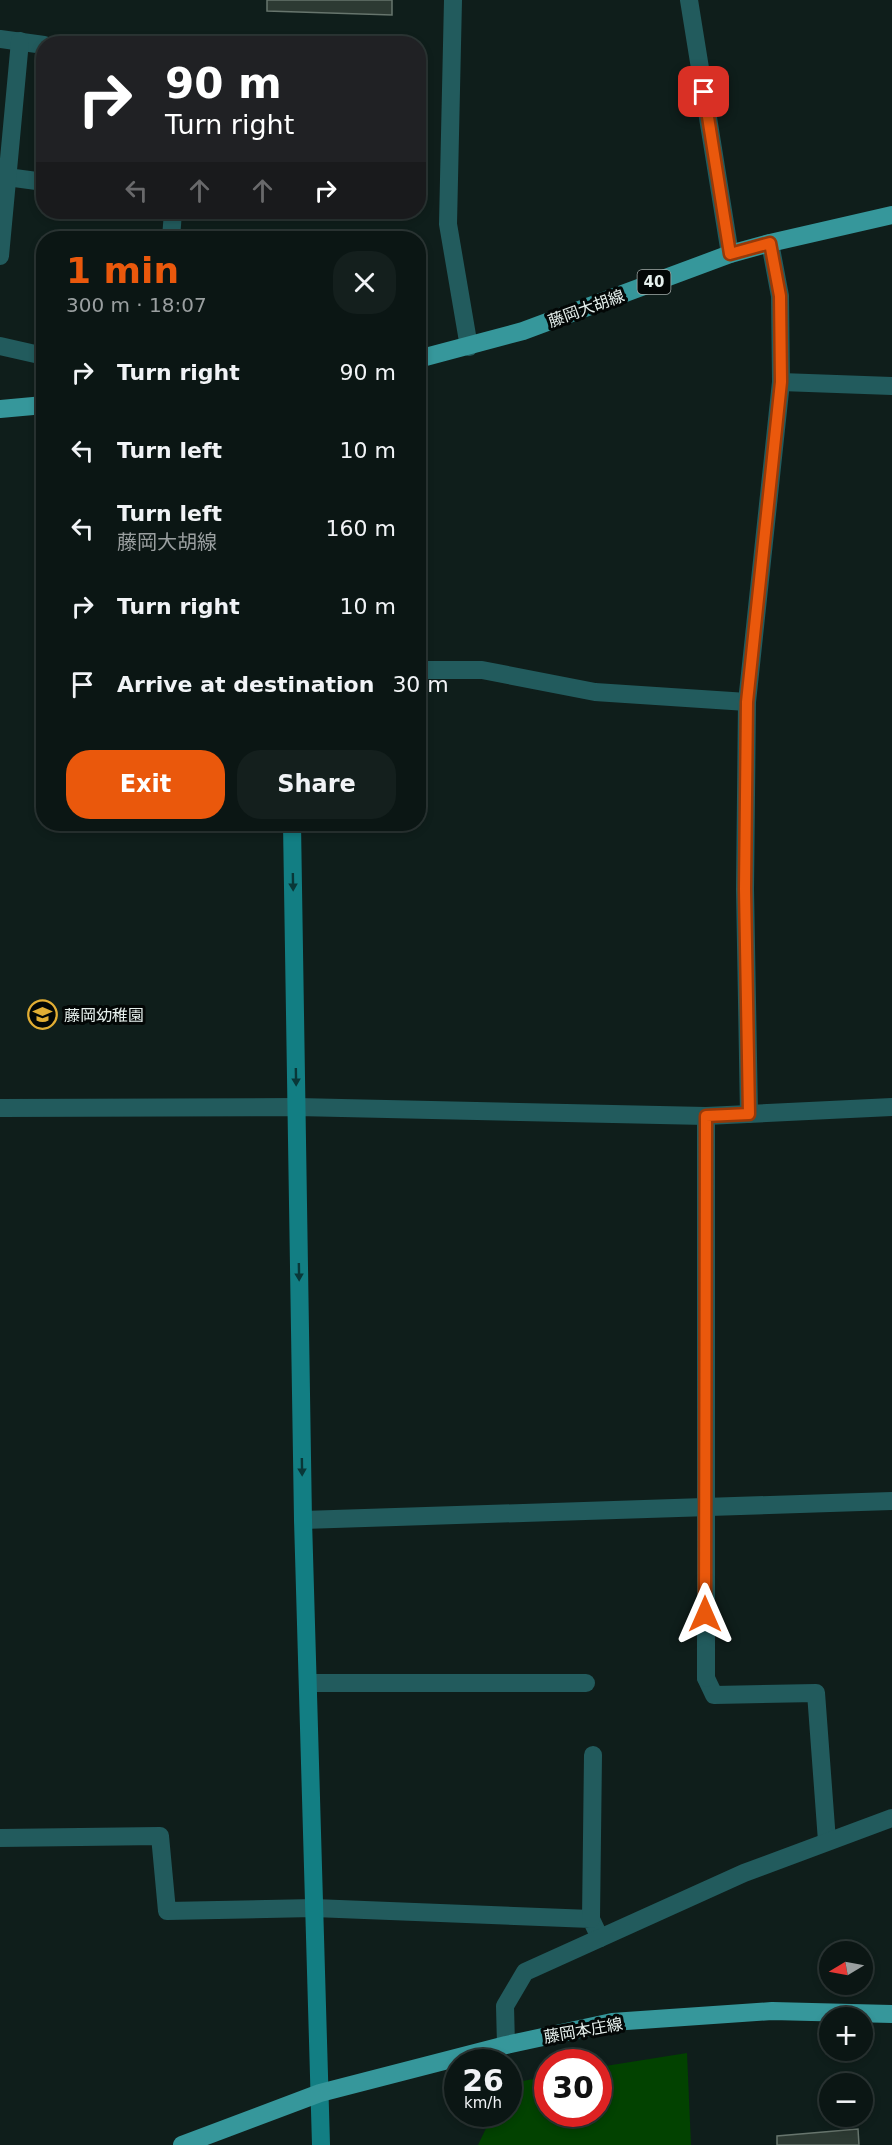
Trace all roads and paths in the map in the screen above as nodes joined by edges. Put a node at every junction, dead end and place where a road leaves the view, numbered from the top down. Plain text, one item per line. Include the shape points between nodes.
1 (453, 0) edge
2 (689, 0) edge
3 (0, 39) edge
4 (20, 41) junction
5 (36, 44) edge
6 (8, 177) junction
7 (36, 181) edge
8 (892, 215) edge
9 (770, 243) junction
10 (730, 254) junction
11 (0, 256) edge
12 (0, 346) edge
13 (469, 347) junction
14 (36, 354) edge
15 (426, 357) edge
16 (781, 382) junction
17 (892, 386) edge
18 (36, 406) edge
19 (0, 409) edge
20 (426, 670) edge
21 (747, 702) junction
22 (292, 831) edge
23 (297, 1107) junction
24 (892, 1107) edge
25 (0, 1108) edge
26 (749, 1114) junction
27 (706, 1116) junction
28 (892, 1501) edge
29 (705, 1507) junction
30 (303, 1520) junction
31 (309, 1683) junction
32 (586, 1683) dead end
33 (593, 1755) dead end
34 (892, 1818) edge
35 (0, 1838) edge
36 (827, 1841) junction
37 (314, 1908) junction
38 (591, 1919) junction
39 (600, 1938) junction
40 (892, 2014) edge
41 (506, 2044) junction
42 (320, 2093) junction
43 (182, 2145) edge
44 (321, 2145) edge

1 - 13 street via 448,224
2 - 10 street
3 - 4 street
4 - 5 street
4 - 6 street
6 - 7 street
6 - 11 street
8 - 9 main road, 藤岡大胡線 / 40
9 - 10 main road, 藤岡大胡線 / 40
9 - 16 street via 780,296
10 - 13 main road, 藤岡大胡線 / 40 via 523,331
12 - 14 street
13 - 15 main road, 藤岡大胡線 / 40
16 - 17 street
16 - 21 street
18 - 19 main road
20 - 21 street via 482,670 596,692
21 - 26 street
22 -> 23 street
23 - 25 street
23 - 27 street
23 -> 30 street
24 - 26 street
26 - 27 street
27 - 29 street
28 - 29 street
29 - 30 street
29 - 36 street via 705,1678 714,1695 816,1693
30 - 31 street
31 - 32 street
31 - 37 street
33 - 38 street
34 - 36 street
35 - 37 street via 160,1836 167,1911
36 - 39 street via 744,1873
37 - 38 street
37 - 42 street
38 - 39 street
39 - 41 street via 525,1972 505,2006
40 - 41 main road, 藤岡本庄線 via 772,2011 612,2022
41 - 42 main road, 藤岡本庄線
42 - 43 main road, 藤岡本庄線
42 - 44 street

